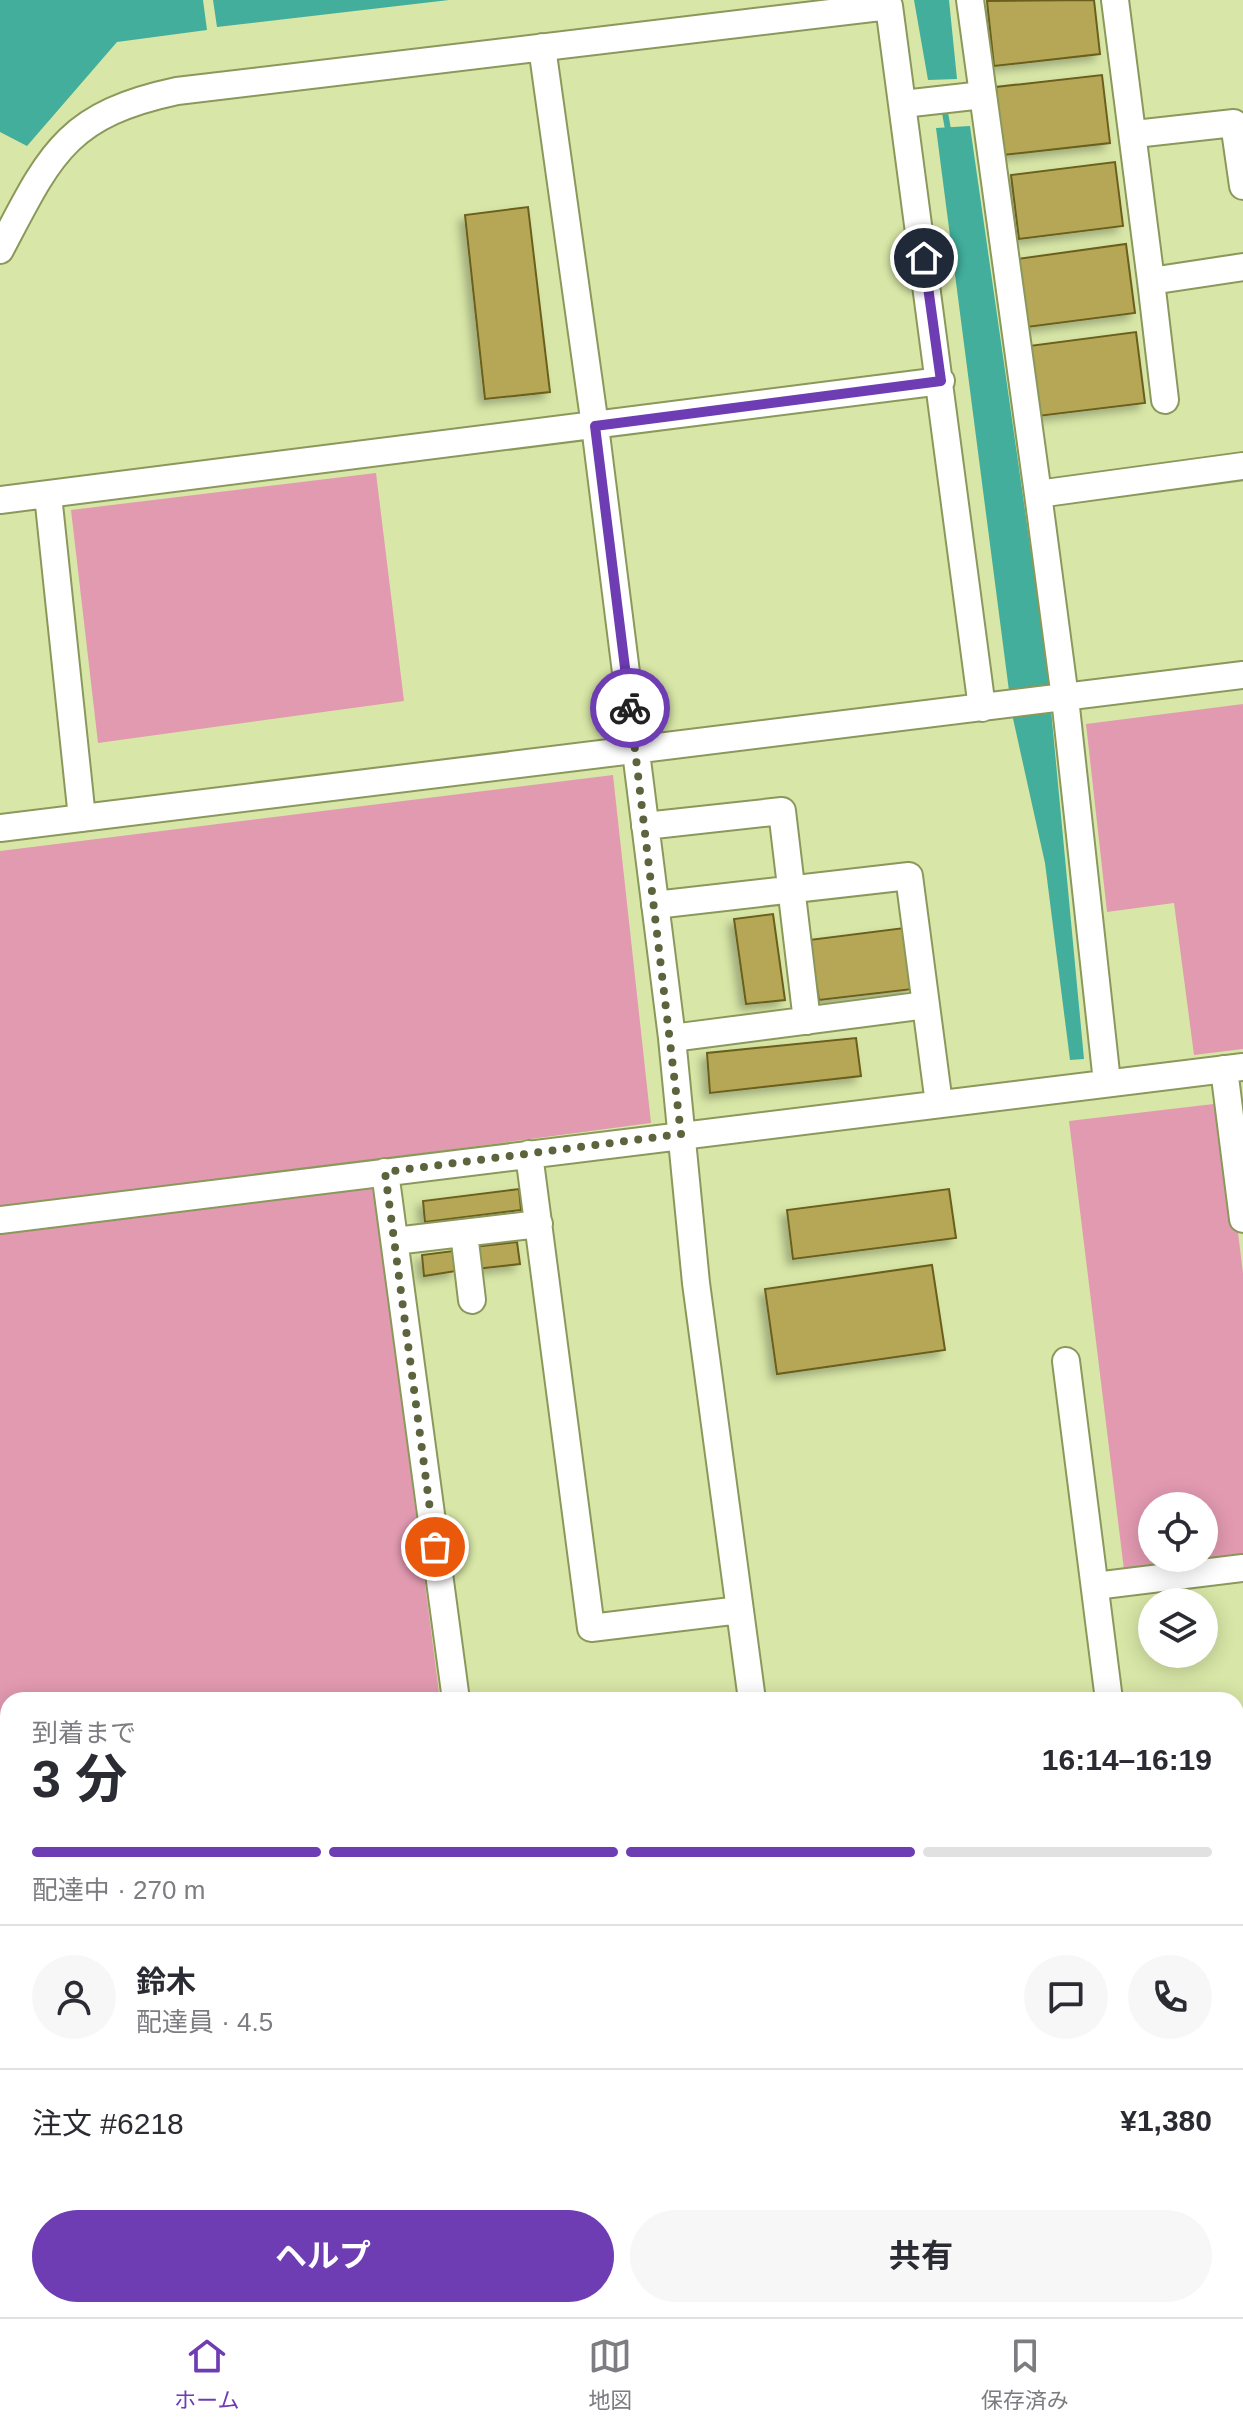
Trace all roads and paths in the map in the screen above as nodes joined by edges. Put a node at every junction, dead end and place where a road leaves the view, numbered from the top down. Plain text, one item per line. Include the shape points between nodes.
1 (970, 0) edge
2 (1115, 0) edge
3 (542, 47) junction
4 (983, 95) junction
5 (903, 104) junction
6 (1135, 134) junction
7 (1243, 186) edge
8 (0, 250) edge
9 (1243, 267) edge
10 (1151, 281) junction
11 (941, 381) junction
12 (1165, 400) dead end
13 (595, 426) junction
14 (1243, 466) edge
15 (1038, 494) junction
16 (48, 495) junction
17 (0, 500) edge
18 (1243, 675) edge
19 (1062, 698) junction
20 (982, 708) junction
21 (636, 751) junction
22 (82, 818) junction
23 (645, 826) junction
24 (0, 828) edge
25 (790, 890) junction
26 (655, 905) junction
27 (926, 1005) junction
28 (807, 1021) junction
29 (672, 1038) junction
30 (1234, 1068) edge
31 (1107, 1082) junction
32 (939, 1104) junction
33 (681, 1134) junction
34 (529, 1154) junction
35 (385, 1172) junction
36 (1243, 1219) edge
37 (0, 1220) edge
38 (539, 1224) junction
39 (464, 1233) junction
40 (395, 1241) junction
41 (472, 1300) dead end
42 (1066, 1361) dead end
43 (1243, 1568) edge
44 (1095, 1586) junction
45 (740, 1610) junction
46 (455, 1692) edge
47 (751, 1692) edge
48 (1108, 1692) edge

1 - 4 street
2 - 6 street
3 - 5 street via 889,6
3 - 8 street via 177,91 102,113 54,152
3 - 13 street
4 - 5 street
4 - 15 street
5 - 11 street
6 - 7 street via 1234,123
6 - 10 street
9 - 10 street
10 - 12 street
11 - 13 street
11 - 20 street
13 - 16 street
13 - 21 street
14 - 15 street
15 - 19 street
16 - 17 street
16 - 22 street
18 - 19 street
19 - 20 street
19 - 31 street
20 - 21 street
21 - 22 street
21 - 23 street
22 - 24 street
23 - 25 street via 782,811
23 - 26 street
25 - 26 street
25 - 27 street via 909,876
25 - 28 street
26 - 29 street
27 - 28 street
27 - 32 street
28 - 29 street
29 - 33 street
30 - 31 street
30 - 36 street
31 - 32 street
32 - 33 street
33 - 34 street
33 - 45 street
34 - 35 street
34 - 38 street
35 - 37 street
35 - 40 street
38 - 39 street
38 - 45 street via 591,1628
39 - 40 street
39 - 41 street
40 - 46 street
42 - 44 street
43 - 44 street
44 - 48 street
45 - 47 street

